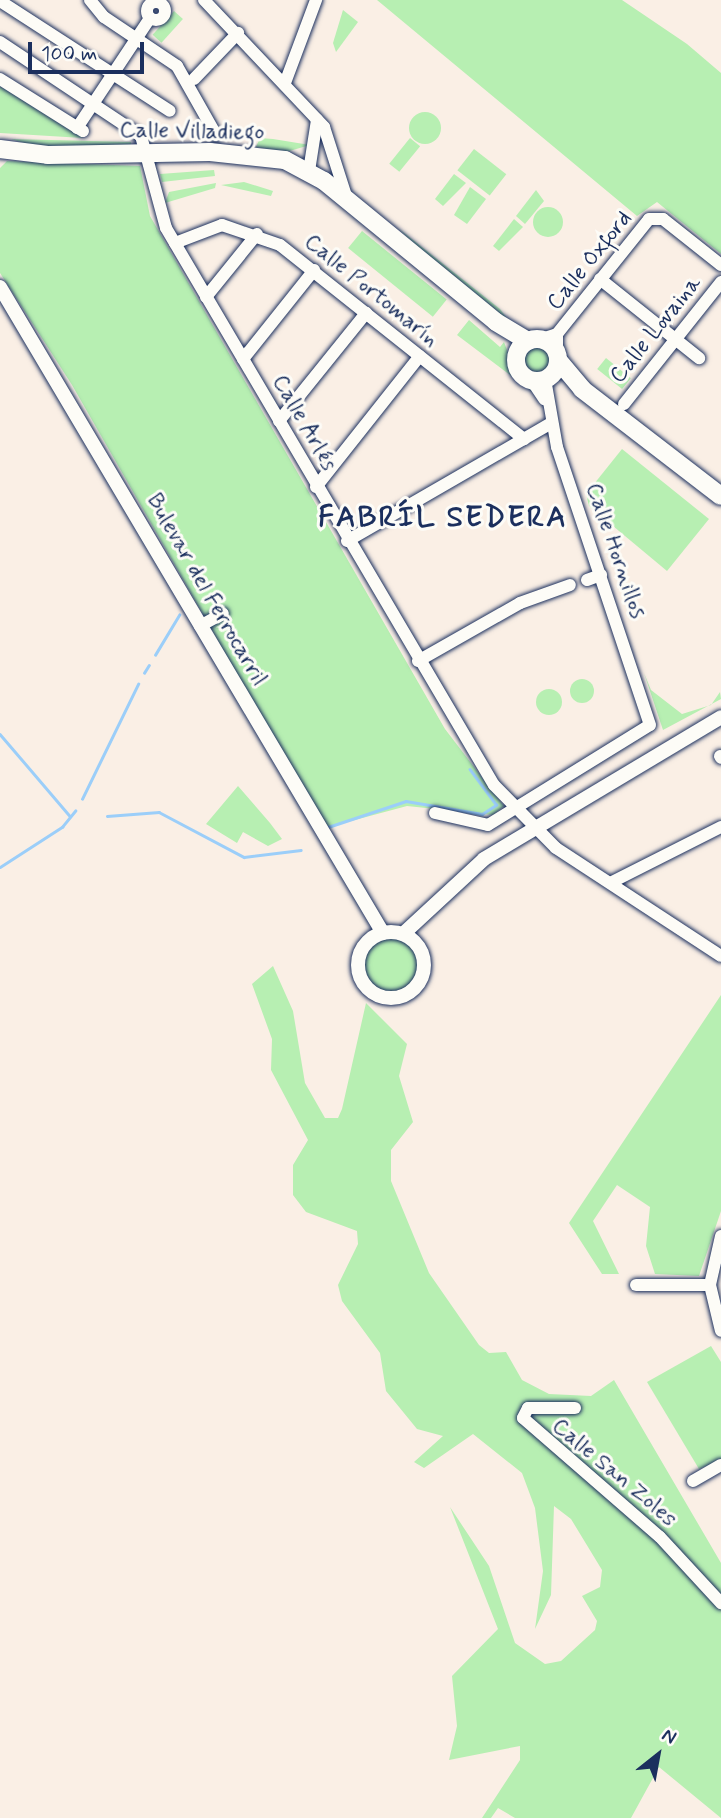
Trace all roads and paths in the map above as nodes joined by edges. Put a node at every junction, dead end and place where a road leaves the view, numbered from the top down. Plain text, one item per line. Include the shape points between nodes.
1 (90, 0) edge
2 (204, 0) edge
3 (316, 0) edge
4 (0, 1) edge
5 (166, 3) edge
6 (238, 33) junction
7 (135, 37) junction
8 (0, 42) edge
9 (112, 73) junction
10 (0, 79) edge
11 (194, 79) dead end
12 (285, 83) junction
13 (94, 102) junction
14 (170, 111) dead end
15 (323, 134) junction
16 (216, 135) dead end
17 (144, 145) junction
18 (0, 149) edge
19 (314, 151) junction
20 (277, 158) junction
21 (331, 158) junction
22 (312, 173) junction
23 (348, 199) junction
24 (257, 234) junction
25 (175, 243) junction
26 (721, 265) edge
27 (314, 270) junction
28 (600, 279) junction
29 (721, 282) edge
30 (0, 287) edge
31 (206, 297) junction
32 (366, 313) junction
33 (496, 322) junction
34 (542, 338) junction
35 (676, 339) junction
36 (420, 356) junction
37 (516, 356) junction
38 (558, 357) junction
39 (699, 358) dead end
40 (243, 359) junction
41 (542, 379) junction
42 (582, 388) junction
43 (624, 404) dead end
44 (279, 421) junction
45 (550, 424) junction
46 (528, 437) junction
47 (555, 442) junction
48 (316, 487) junction
49 (721, 496) edge
50 (347, 541) junction
51 (601, 575) junction
52 (587, 580) dead end
53 (570, 585) dead end
54 (223, 613) dead end
55 (200, 626) junction
56 (418, 662) junction
57 (721, 717) edge
58 (517, 808) junction
59 (435, 813) dead end
60 (535, 827) junction
61 (721, 827) edge
62 (612, 881) junction
63 (408, 932) junction
64 (377, 936) junction
65 (721, 956) edge
66 (721, 1236) edge
67 (636, 1285) dead end
68 (710, 1285) junction
69 (721, 1331) edge
70 (575, 1408) dead end
71 (721, 1465) edge
72 (693, 1481) dead end
73 (721, 1603) edge

1 - 7 street
2 - 6 street
3 - 12 street
4 - 9 street
5 - 7 street via 150,5 150,18
6 - 11 street
6 - 12 street
7 - 9 street
7 - 16 street via 177,66
8 - 13 street
9 - 13 street
9 - 14 street
10 - 13 street via 80,130
12 - 15 street via 317,120
13 - 17 street
15 - 19 street
15 - 21 street
17 - 18 highway, Calle Villadiego via 126,155
17 - 20 highway, Calle Villadiego
17 - 25 street, Calle Arlés via 153,200
19 - 20 street
19 - 22 street
20 - 22 highway, Calle Villadiego
21 - 22 street
21 - 23 street
22 - 23 highway, Calle Villadiego
23 - 33 highway, Calle Villadiego
24 - 25 street, Calle Portomarín via 222,225
24 - 27 street, Calle Portomarín
24 - 31 street
25 - 31 street, Calle Arlés
26 - 28 street, Calle Oxford via 656,218
27 - 32 street, Calle Portomarín
27 - 40 street
28 - 34 street, Calle Oxford
28 - 35 street
29 - 35 street, Calle Lovaina
30 - 55 main road, Bulevar del Ferrocarril
31 - 40 street, Calle Arlés
32 - 36 street, Calle Portomarín
32 - 44 street
33 - 34 highway, Calle Villadiego
33 - 37 highway, Calle Villadiego
34 - 37 highway
34 - 38 highway, Calle Villadiego
35 - 39 street
35 - 43 street, Calle Lovaina
36 - 46 street, Calle Portomarín
36 - 48 street
37 - 41 highway, Calle Villadiego via 521,374
38 - 41 highway
38 - 42 highway
40 - 44 street, Calle Arlés
41 - 42 highway
41 - 45 street, Calle Hornillos
42 - 49 highway
44 - 48 street, Calle Arlés
45 - 46 street
45 - 47 street, Calle Hornillos
46 - 47 street
46 - 50 street
47 - 51 street, Calle Hornillos
48 - 50 street, Calle Arlés
50 - 56 street, Calle Arlés
51 - 52 street
51 - 58 street, Calle Hornillos via 649,715 644,733
53 - 56 street via 520,603
54 - 55 street
55 - 64 main road, Bulevar del Ferrocarril
56 - 58 street, Calle Arlés via 479,765
57 - 60 main road
58 - 59 street via 488,824
58 - 60 street, Calle Arlés
60 - 62 street, Calle Arlés via 556,848
60 - 63 main road via 475,866
61 - 62 street
62 - 65 street, Calle Arlés
63 - 64 main road
63 - 64 main road via 421,951 422,978 409,993 390,998 371,991 359,974 360,954
66 - 68 street
67 - 68 street
68 - 69 street
70 - 73 street, Calle San Zoles via 528,1408 523,1418 667,1545
71 - 72 street

